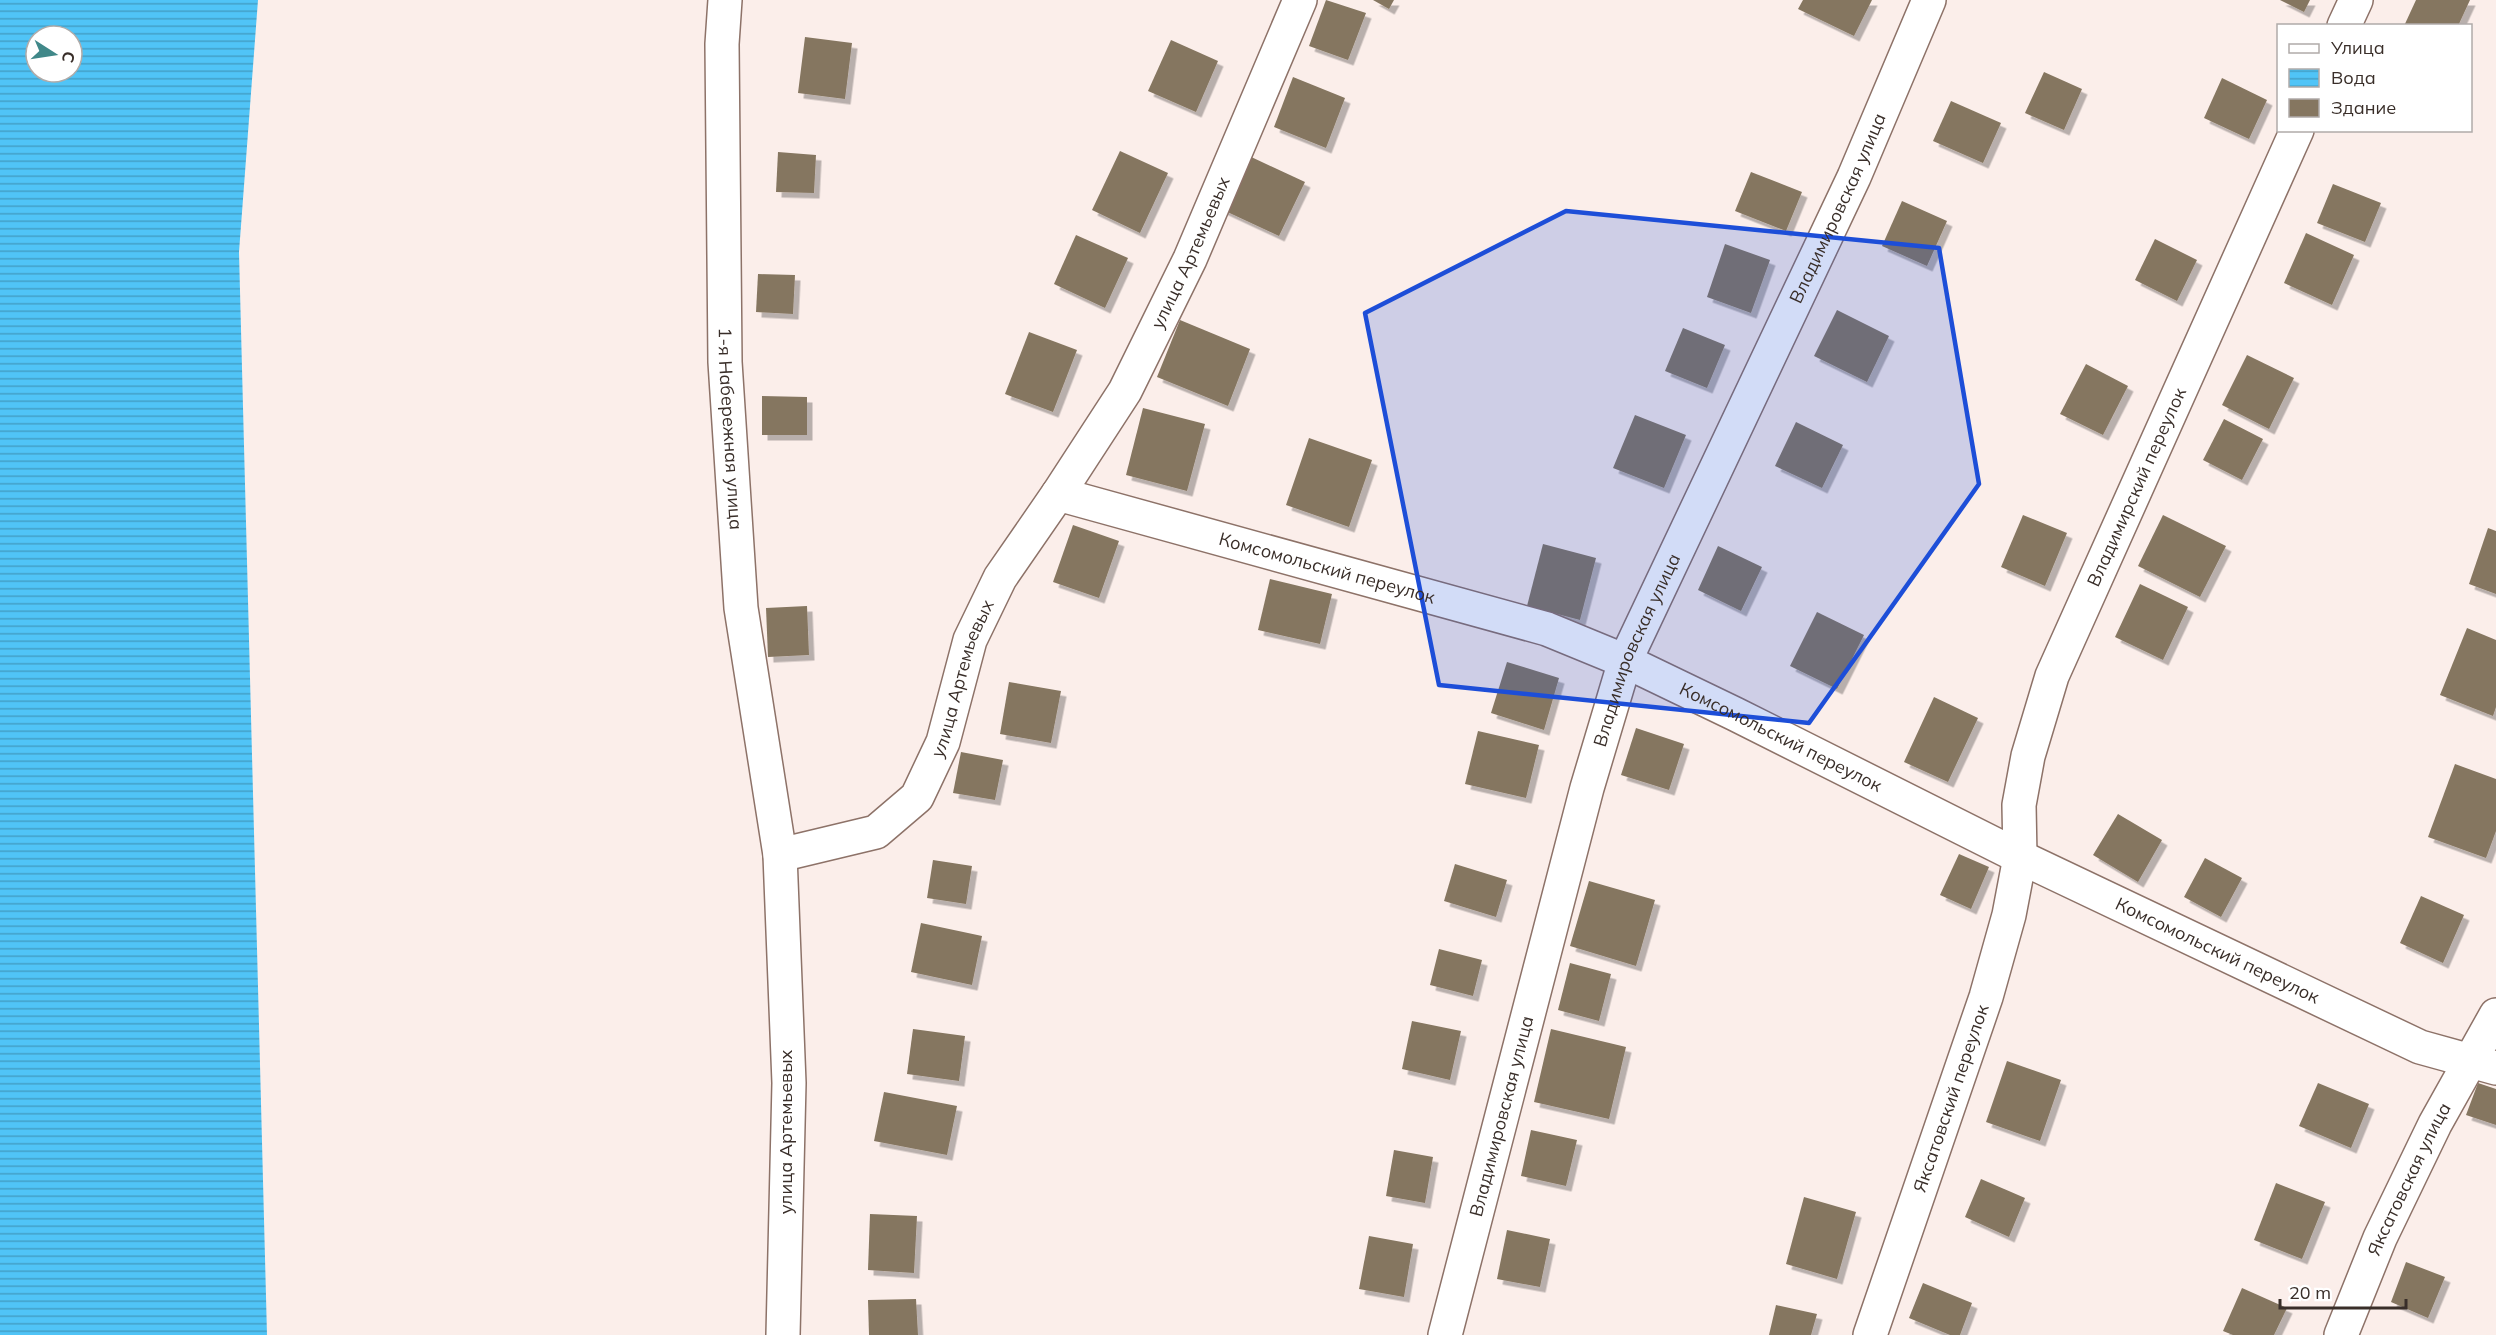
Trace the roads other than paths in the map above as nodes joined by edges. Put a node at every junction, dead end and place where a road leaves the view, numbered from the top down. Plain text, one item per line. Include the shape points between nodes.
1 (725, 0) edge
2 (1300, 0) edge
3 (1929, 0) edge
4 (2356, 0) edge
5 (2345, 24) edge
6 (2296, 132) edge
7 (1058, 494) junction
8 (1625, 661) junction
9 (780, 855) junction
10 (2020, 857) junction
11 (2496, 1015) edge
12 (2484, 1065) edge
13 (783, 1335) edge
14 (1445, 1335) edge
15 (1870, 1335) edge
16 (2341, 1335) edge

1 - 9 street, 1-я Набережная улица via 722,44 726,374 741,608
2 - 7 street, улица Артемьевых via 1185,269 1125,391
3 - 8 street, Владимировская улица via 1854,177
4 - 5 street
6 - 10 street, Владимирский переулок via 2052,676 2028,756 2019,805
7 - 8 street, Комсомольский переулок via 1547,629
7 - 9 street, улица Артемьевых via 1000,578 970,640 943,742 917,797 876,832
8 - 10 street, Комсомольский переулок
8 - 14 street, Владимировская улица via 1587,788
9 - 13 street, улица Артемьевых via 789,1083
10 - 12 street, Комсомольский переулок via 2420,1047
10 - 15 street, Яксатовский переулок via 1986,997
11 - 12 street, Яксатовская улица
12 - 16 street, Яксатовская улица via 2435,1124 2380,1238

